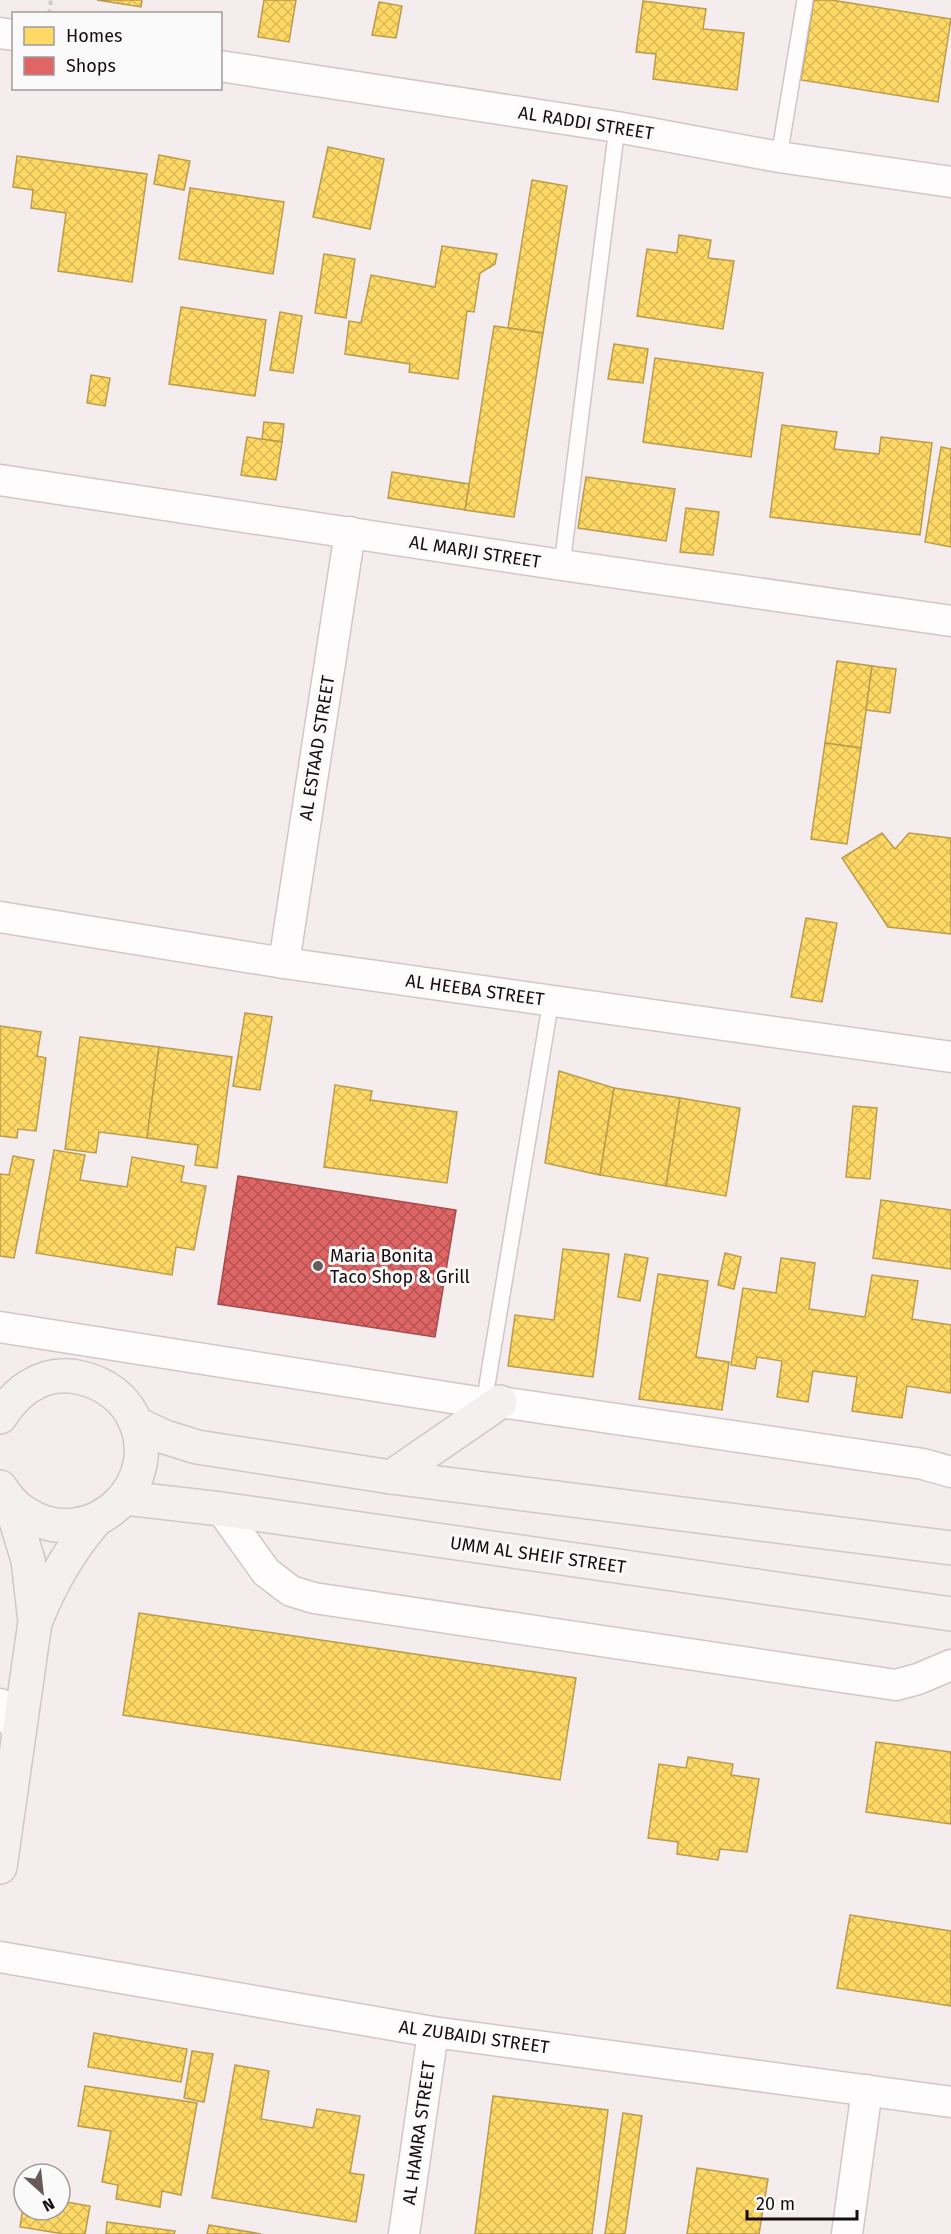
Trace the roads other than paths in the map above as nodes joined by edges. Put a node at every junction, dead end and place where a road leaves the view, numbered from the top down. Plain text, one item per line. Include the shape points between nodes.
1 (805, 0) edge
2 (222, 66) edge
3 (617, 127) junction
4 (779, 157) junction
5 (951, 182) edge
6 (0, 480) edge
7 (350, 532) junction
8 (561, 565) junction
9 (951, 621) edge
10 (0, 917) edge
11 (284, 963) junction
12 (551, 1000) junction
13 (951, 1057) edge
14 (0, 1327) edge
15 (13, 1388) edge
16 (492, 1402) junction
17 (0, 1417) edge
18 (137, 1425) junction
19 (951, 1472) edge
20 (391, 1477) junction
21 (5, 1494) edge
22 (125, 1498) junction
23 (221, 1509) junction
24 (95, 1521) junction
25 (951, 1548) edge
26 (951, 1614) edge
27 (35, 1622) junction
28 (951, 1665) edge
29 (0, 1704) edge
30 (20, 1732) junction
31 (0, 1867) edge
32 (0, 1957) edge
33 (433, 2032) junction
34 (867, 2090) junction
35 (951, 2102) edge
36 (404, 2234) edge
37 (847, 2234) edge

1 - 4 lane
2 - 3 street, AL RADDI STREET
3 - 4 street, AL RADDI STREET
3 - 8 lane
4 - 5 street, AL RADDI STREET
6 - 7 street, AL MARJI STREET
7 - 8 street, AL MARJI STREET
7 - 11 street, AL ESTAAD STREET
8 - 9 street, AL MARJI STREET
10 - 11 street, AL HEEBA STREET
11 - 12 street, AL HEEBA STREET
12 - 13 street, AL HEEBA STREET
12 - 16 lane
14 - 16 street
15 - 17 main road
15 - 18 main road via 47,1378 91,1380 111,1390 126,1405
16 - 19 street via 923,1464
16 - 20 main road
18 - 20 main road via 197,1447
18 - 22 main road via 142,1443 141,1463
20 - 25 main road
21 - 24 main road via 24,1513 40,1521 58,1526
21 - 27 main road via 28,1560
22 - 23 main road, UMM AL SHEIF STREET
22 - 24 main road
23 - 26 main road, UMM AL SHEIF STREET
23 - 28 street via 266,1572 291,1591 314,1598 896,1684
24 - 27 main road via 59,1568
27 - 30 main road
29 - 30 street
30 - 31 main road
32 - 33 street, AL ZUBAIDI STREET
33 - 34 street, AL ZUBAIDI STREET
33 - 36 street, AL HAMRA STREET
34 - 35 street, AL ZUBAIDI STREET
34 - 37 street

